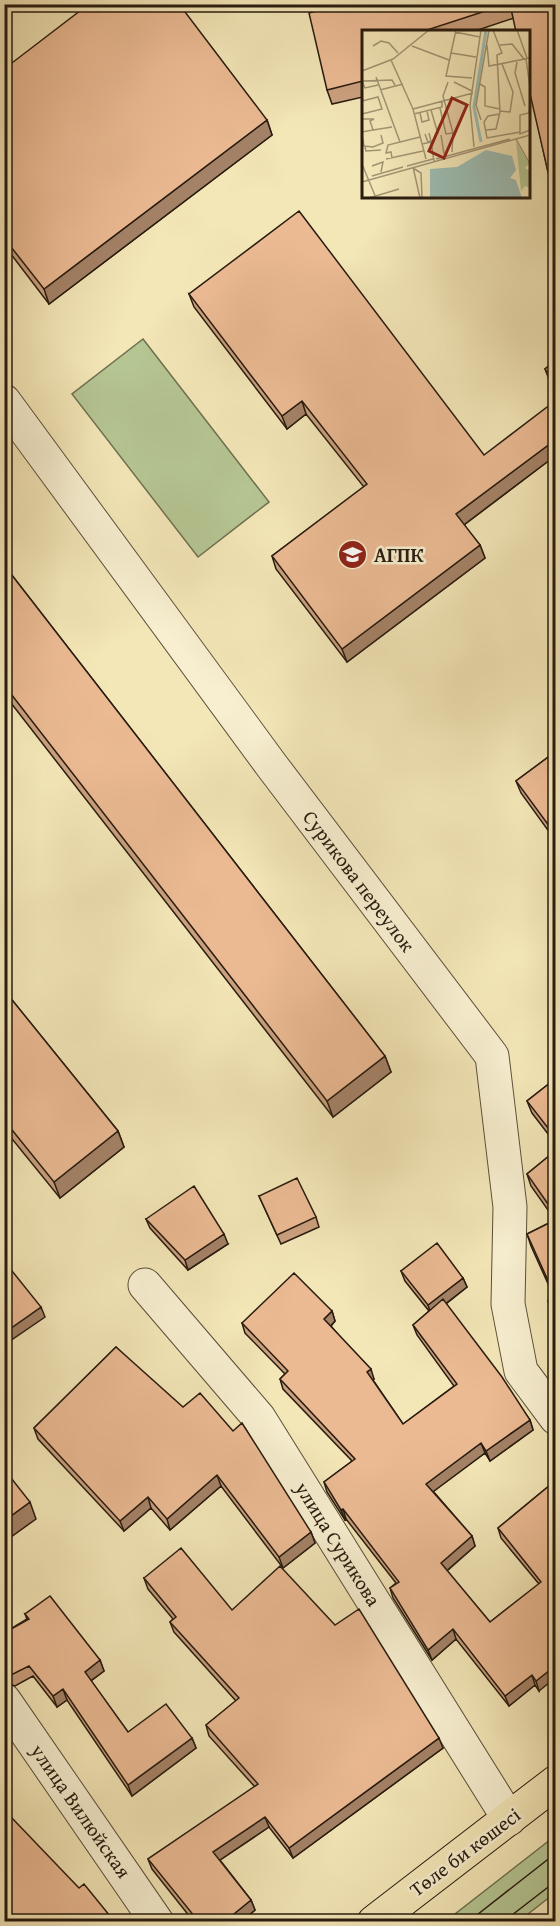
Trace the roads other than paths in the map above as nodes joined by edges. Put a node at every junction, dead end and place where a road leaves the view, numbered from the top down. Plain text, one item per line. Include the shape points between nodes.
1 (4, 402) edge
2 (145, 1285) dead end
3 (555, 1418) edge
4 (4, 1700) edge
5 (555, 1782) edge
6 (510, 1819) junction
7 (157, 1922) edge
8 (374, 1922) edge

1 - 3 street, Сурикова переулок via 492,1056 510,1207 508,1304 521,1371
2 - 6 street, улица Сурикова via 259,1418
4 - 7 street, улица Вилюйская
5 - 6 main road, Төле би көшесі
6 - 8 main road, Төле би көшесі

